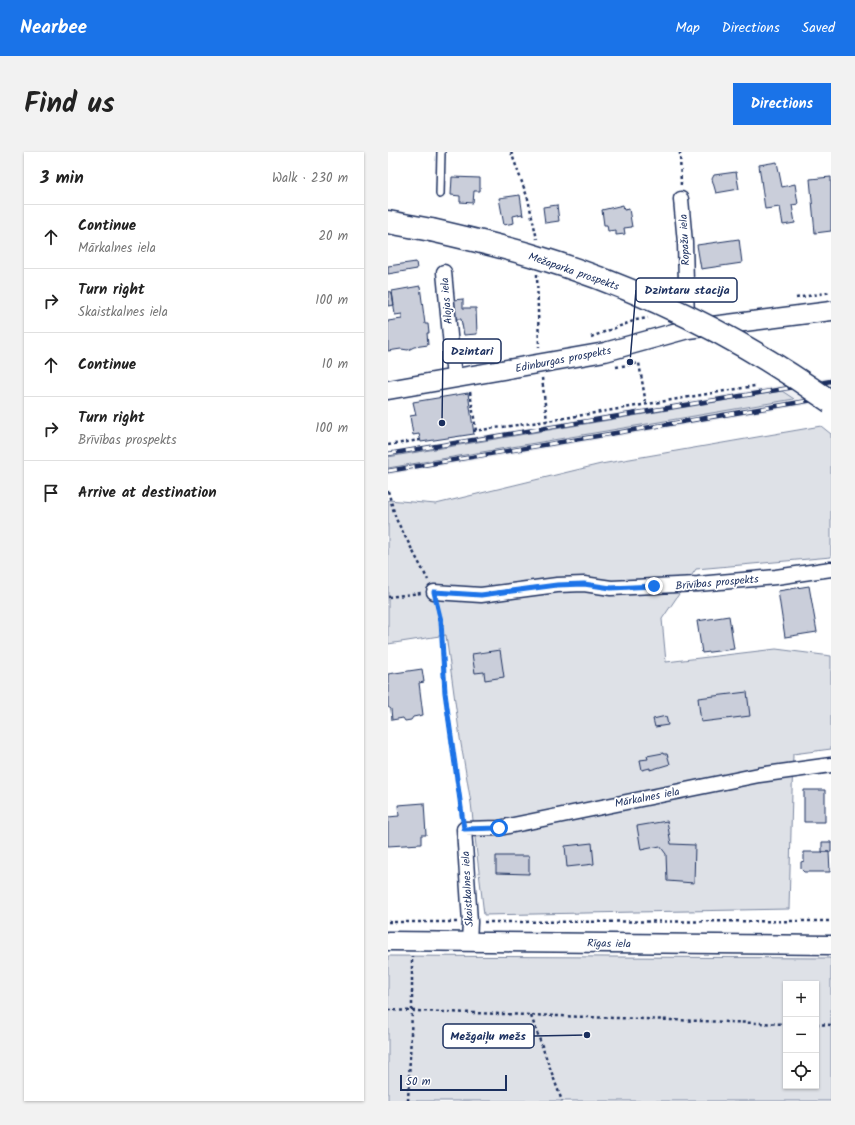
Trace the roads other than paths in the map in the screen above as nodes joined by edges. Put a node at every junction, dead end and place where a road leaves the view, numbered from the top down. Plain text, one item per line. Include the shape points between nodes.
1 (441, 152) edge
2 (440, 194) dead end
3 (682, 199) road end
4 (388, 222) edge
5 (537, 266) dead end
6 (444, 272) dead end
7 (686, 304) junction
8 (831, 311) edge
9 (688, 329) junction
10 (454, 378) junction
11 (388, 390) edge
12 (831, 402) edge
13 (831, 569) edge
14 (434, 592) road end
15 (831, 765) edge
16 (464, 829) joint
17 (388, 941) edge
18 (469, 942) junction
19 (831, 945) edge

1 - 2 lane
3 - 7 street, Ropažu iela
4 - 12 main road, Mežaparka prospekts, bridge via 535,256 631,291 671,308 756,354
5 - 7 street via 644,305
6 - 10 street, Alojas iela
7 - 9 street, Ropažu iela
8 - 9 street, Edinburgas prospekts
9 - 10 street, Edinburgas prospekts via 605,352
10 - 11 street, Edinburgas prospekts
13 - 14 street, Brīvības prospekts via 698,584 611,588 584,584 557,585 481,595
15 - 16 street, Mārkalnes iela via 759,775 499,828
16 - 18 street, Skaistkalnes iela
17 - 18 street, Rīgas iela
18 - 19 street, Rīgas iela

